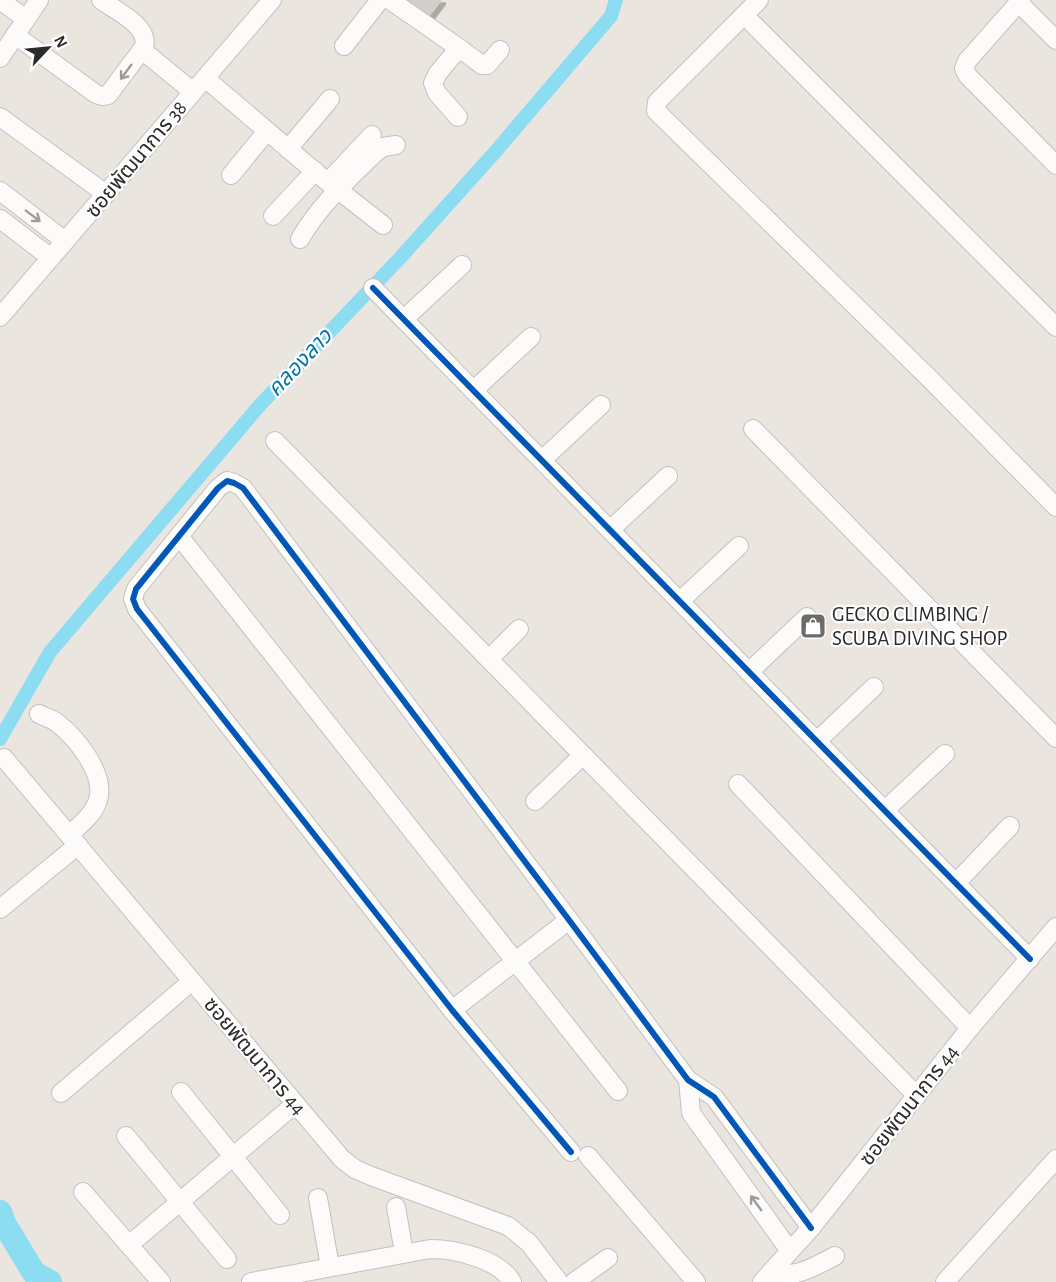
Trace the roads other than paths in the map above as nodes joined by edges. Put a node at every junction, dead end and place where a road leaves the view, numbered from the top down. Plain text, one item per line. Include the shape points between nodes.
1 (0, 0) edge
2 (39, 0) edge
3 (101, 0) edge
4 (380, 0) edge
5 (390, 0) edge
6 (759, 0) edge
7 (266, 2) edge
8 (1020, 2) edge
9 (744, 15) junction
10 (26, 19) junction
11 (15, 36) junction
12 (1056, 40) edge
13 (344, 46) dead end
14 (459, 48) junction
15 (142, 50) junction
16 (500, 50) dead end
17 (0, 58) edge
18 (199, 85) junction
19 (330, 99) dead end
20 (0, 117) edge
21 (458, 117) dead end
22 (267, 131) junction
23 (372, 135) dead end
24 (396, 145) dead end
25 (288, 149) junction
26 (1056, 165) edge
27 (231, 175) dead end
28 (327, 181) junction
29 (0, 191) edge
30 (106, 194) junction
31 (273, 216) dead end
32 (0, 219) edge
33 (383, 225) dead end
34 (300, 239) dead end
35 (66, 241) junction
36 (51, 258) junction
37 (462, 265) dead end
38 (373, 288) dead end
39 (0, 317) edge
40 (404, 319) junction
41 (1056, 327) edge
42 (531, 336) dead end
43 (474, 390) junction
44 (601, 405) dead end
45 (753, 429) dead end
46 (275, 441) dead end
47 (542, 460) junction
48 (668, 476) dead end
49 (1056, 507) edge
50 (610, 530) junction
51 (179, 536) junction
52 (739, 546) dead end
53 (680, 601) junction
54 (807, 617) dead end
55 (519, 629) dead end
56 (489, 659) junction
57 (749, 672) junction
58 (874, 687) dead end
59 (39, 714) dead end
60 (1056, 738) edge
61 (817, 741) junction
62 (945, 754) dead end
63 (583, 755) junction
64 (4, 758) dead end
65 (738, 784) dead end
66 (535, 801) dead end
67 (885, 810) junction
68 (1010, 826) dead end
69 (74, 840) junction
70 (956, 883) junction
71 (0, 909) edge
72 (569, 920) junction
73 (1056, 927) edge
74 (1030, 959) junction
75 (514, 962) junction
76 (192, 981) junction
77 (452, 1010) junction
78 (970, 1028) junction
79 (688, 1080) junction
80 (618, 1091) dead end
81 (181, 1092) dead end
82 (61, 1093) dead end
83 (917, 1096) junction
84 (295, 1104) junction
85 (126, 1136) dead end
86 (233, 1156) junction
87 (1056, 1159) edge
88 (83, 1192) dead end
89 (318, 1198) dead end
90 (180, 1202) junction
91 (396, 1207) dead end
92 (280, 1215) dead end
93 (811, 1227) junction
94 (129, 1245) junction
95 (790, 1251) junction
96 (404, 1253) junction
97 (835, 1256) dead end
98 (608, 1258) dead end
99 (227, 1259) dead end
100 (330, 1267) junction
101 (766, 1277) edge
102 (161, 1282) edge
103 (251, 1282) edge
104 (512, 1282) edge
105 (559, 1282) edge
106 (574, 1282) edge
107 (696, 1282) edge
108 (945, 1282) edge

1 - 10 street
2 - 10 street
3 - 15 street via 141,29 146,41
4 - 13 street
5 - 14 street
6 - 9 street
7 - 18 street, ซอยพัฒนาการ 38
8 - 12 street
8 - 26 street via 964,69
9 - 41 street
9 - 49 street via 657,102 656,111
10 - 11 street
15 -> 11 street via 111,92 100,96
11 - 17 street
14 - 16 street via 482,65 487,65
14 - 21 street via 433,83
15 - 18 street
18 - 22 street
18 - 30 street, ซอยพัฒนาการ 38
19 - 25 street
20 - 30 street
22 - 25 street
22 - 27 street
23 - 28 street
24 - 28 street via 379,149
25 - 28 street
28 - 31 street
28 - 33 street
28 - 34 street
29 -> 35 street
30 - 35 street, ซอยพัฒนาการ 38
32 - 36 street
35 - 36 street, ซอยพัฒนาการ 38
36 - 39 street, ซอยพัฒนาการ 38
37 - 40 street
38 - 40 street
40 - 43 street
42 - 43 street
43 - 47 street
44 - 47 street
45 - 60 street
46 - 56 street
47 - 50 street
48 - 50 street
50 - 53 street
51 - 72 street via 226,481 243,488
51 - 75 street
51 - 77 street via 136,589 133,599 137,609
52 - 53 street
53 - 57 street
54 - 57 street
55 - 56 street
56 - 63 street
57 - 61 street
58 - 61 street
59 - 69 street via 64,730 99,777 98,802
61 - 67 street
62 - 67 street
63 - 66 street
63 - 83 street
64 - 69 street, ซอยพัฒนาการ 44
65 - 78 street
67 - 70 street
68 - 70 street
69 - 71 street
69 - 76 street, ซอยพัฒนาการ 44
70 - 74 street
72 - 75 street
72 - 79 street
73 - 74 street, ซอยพัฒนาการ 44
74 - 78 street, ซอยพัฒนาการ 44
75 - 77 street
75 - 80 street
76 - 82 street
76 - 84 street, ซอยพัฒนาการ 44
77 - 107 street
78 - 83 street, ซอยพัฒนาการ 44
79 - 93 street via 714,1097
95 -> 79 street via 691,1113
81 - 86 street
83 - 93 street, ซอยพัฒนาการ 44
84 - 86 street
84 - 105 street, ซอยพัฒนาการ 44 via 355,1169 508,1226 529,1243
85 - 90 street
86 - 90 street
86 - 92 street
87 - 108 street
88 - 94 street
89 - 100 street
90 - 94 street
90 - 99 street
91 - 96 street
93 - 95 street, ซอยพัฒนาการ 44
94 - 102 street
95 - 101 street, ซอยพัฒนาการ 44
96 - 100 street
96 - 104 street via 430,1249 460,1252 501,1269
97 - 101 street via 799,1274
98 - 106 street
100 - 103 street

